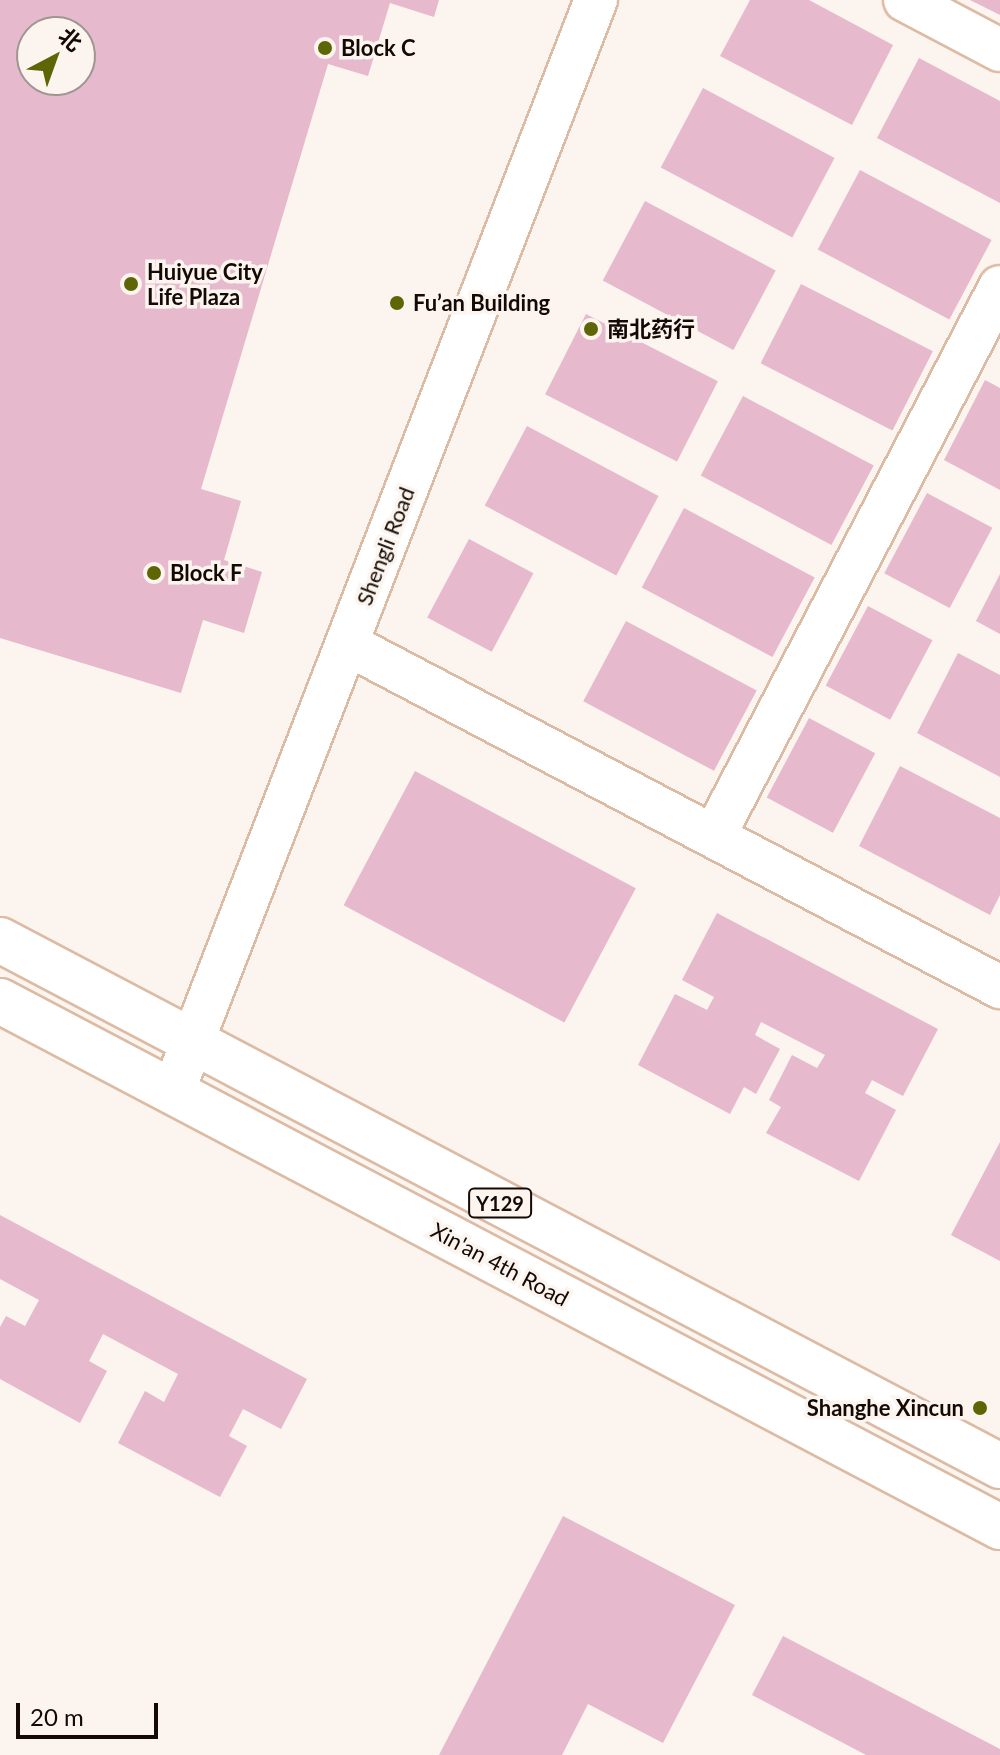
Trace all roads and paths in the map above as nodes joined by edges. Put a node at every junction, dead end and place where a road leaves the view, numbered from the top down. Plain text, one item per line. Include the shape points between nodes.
1 (596, 0) edge
2 (905, 0) edge
3 (1000, 50) edge
4 (1000, 287) edge
5 (347, 644) junction
6 (714, 836) junction
7 (0, 940) edge
8 (1000, 987) edge
9 (0, 1001) edge
10 (194, 1042) junction
11 (173, 1092) junction
12 (1000, 1466) edge
13 (1000, 1527) edge

1 - 5 street, Shengli Road
2 - 3 street
4 - 6 street
5 - 6 street
5 - 10 street, Shengli Road
6 - 8 street
7 - 10 main road, Y129
9 - 11 main road, Xin'an 4th Road / Y129
10 - 11 street, Shengli Road
10 - 12 main road, Y129
11 - 13 main road, Xin'an 4th Road / Y129

